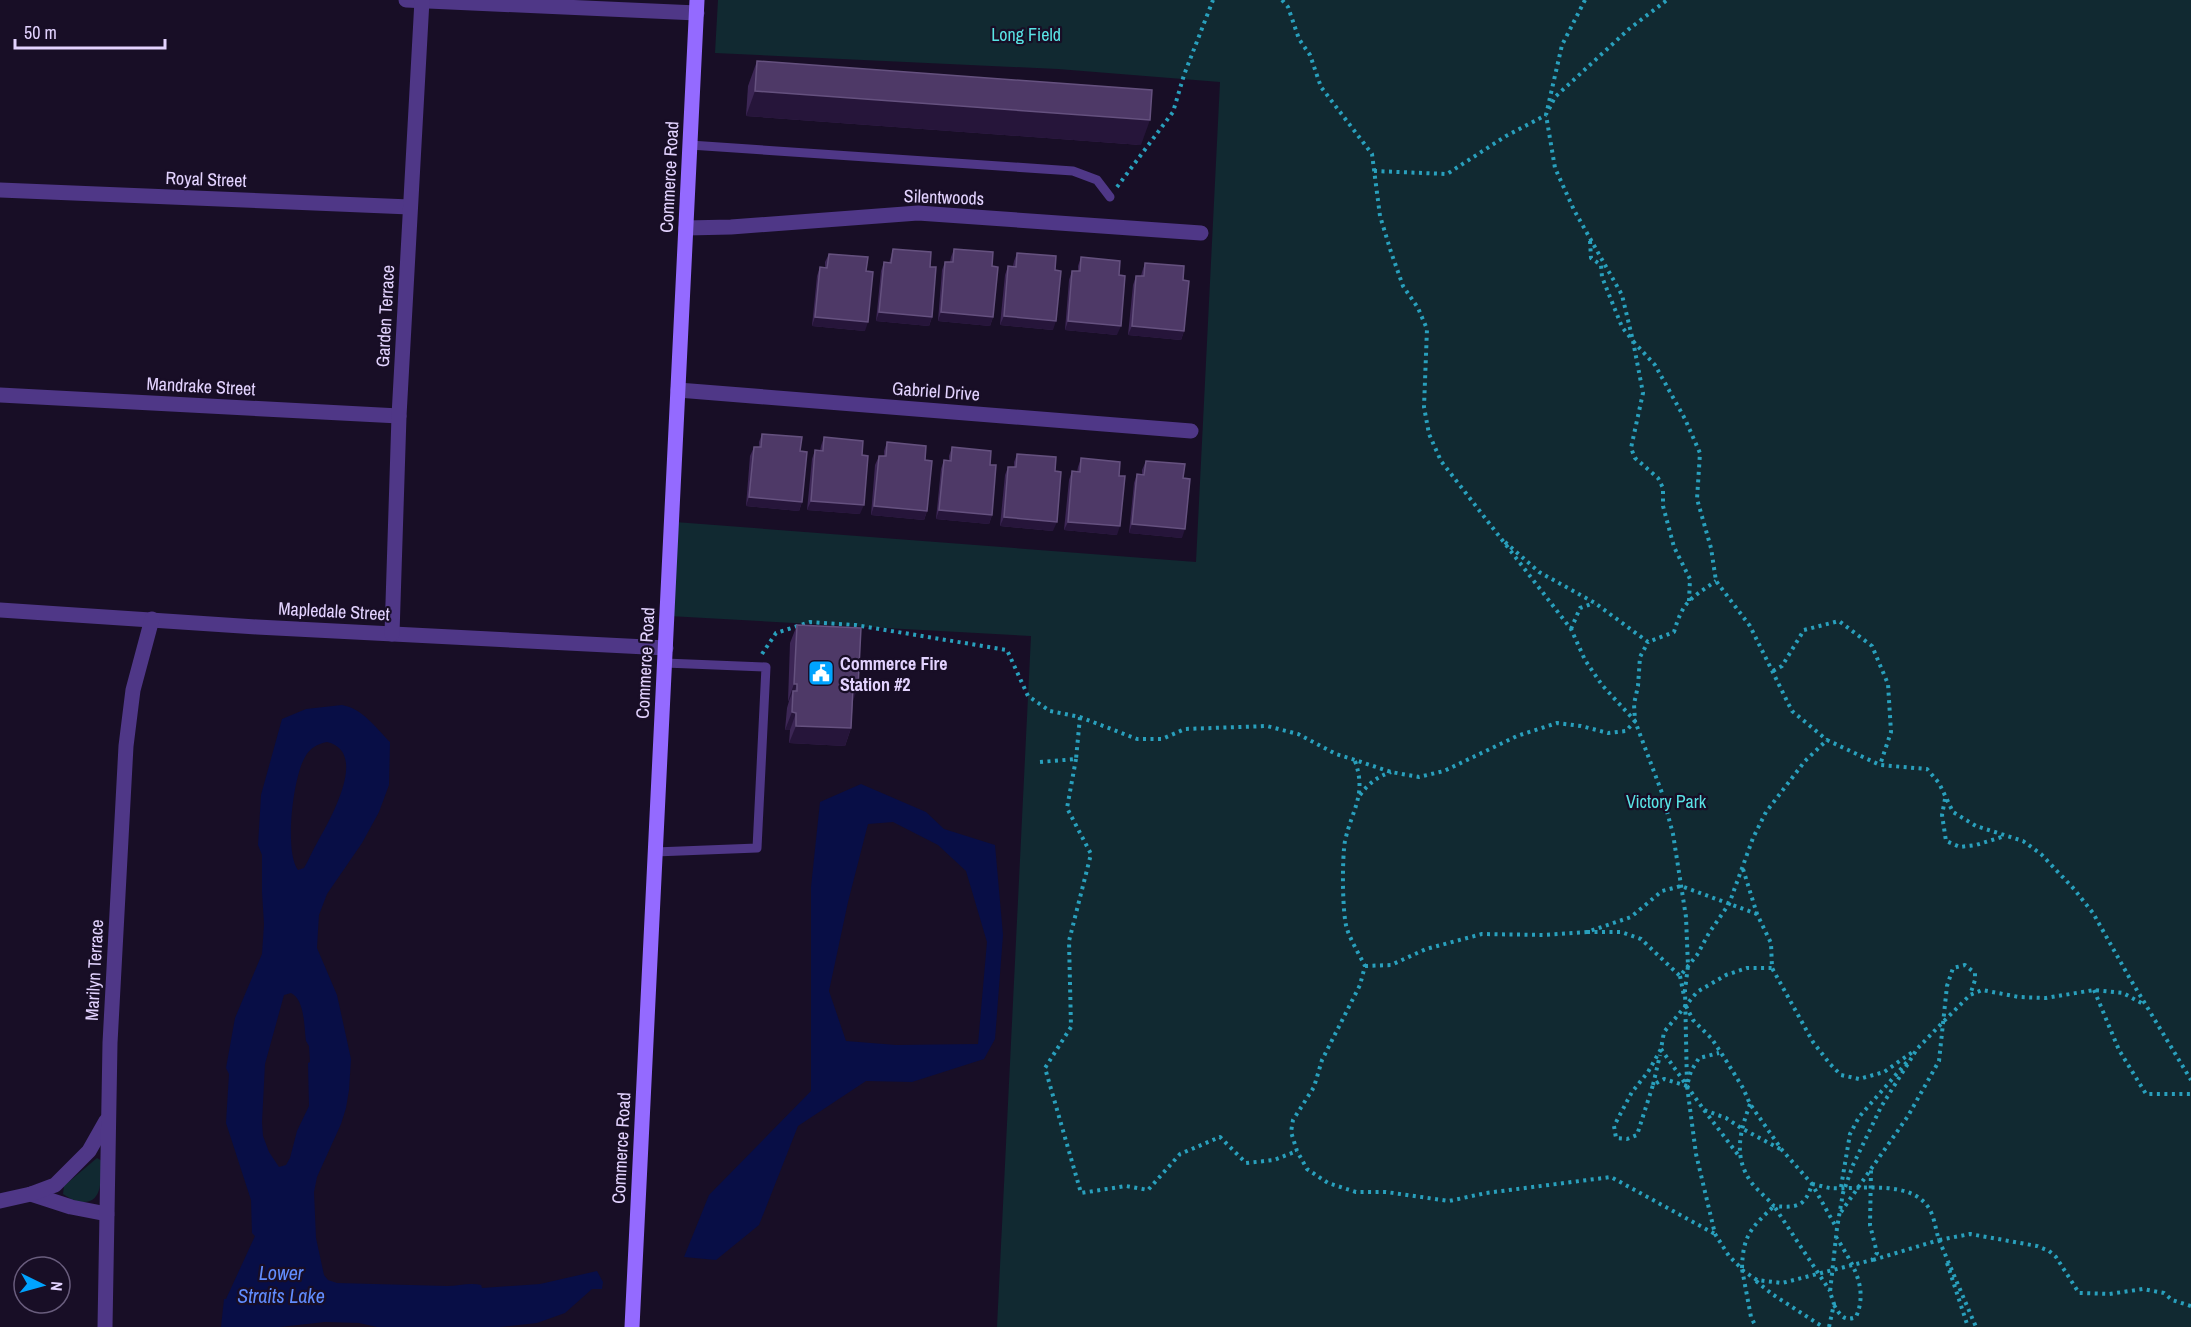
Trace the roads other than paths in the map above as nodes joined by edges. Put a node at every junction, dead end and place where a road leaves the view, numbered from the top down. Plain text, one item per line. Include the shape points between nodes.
1 (406, 0) edge
2 (422, 0) edge
3 (697, 7) edge
4 (690, 145) junction
5 (0, 190) edge
6 (1110, 197) road end
7 (410, 207) junction
8 (686, 228) junction
9 (1201, 233) dead end
10 (678, 390) junction
11 (0, 395) edge
12 (399, 416) junction
13 (1191, 431) dead end
14 (0, 610) edge
15 (152, 619) junction
16 (392, 634) junction
17 (665, 656) junction
18 (656, 852) junction
19 (108, 1119) junction
20 (31, 1194) junction
21 (0, 1201) edge
22 (107, 1214) junction
23 (105, 1327) edge
24 (632, 1327) edge

1 - 2 street
2 - 3 street
2 - 7 street, Garden Terrace
3 - 4 main road, Commerce Road
4 - 6 lane via 1073,171 1097,180
4 - 8 main road, Commerce Road
5 - 7 street, Royal Street
7 - 12 street, Garden Terrace
8 - 9 street, Silentwoods via 918,213
8 - 10 main road, Commerce Road
10 - 13 street, Gabriel Drive
10 - 17 main road, Commerce Road
11 - 12 street, Mandrake Street
12 - 16 street, Garden Terrace
14 - 15 street, Mapledale Street
15 - 16 street, Mapledale Street
15 - 19 street, Marilyn Terrace via 134,690 126,746
16 - 17 street, Mapledale Street
17 - 18 main road, Commerce Road
17 - 18 lane via 766,667 758,848
18 - 24 main road, Commerce Road
19 - 20 street via 89,1151 62,1179
19 - 22 street, Marilyn Terrace
20 - 21 street
20 - 22 street via 72,1208
22 - 23 street, Marilyn Terrace

